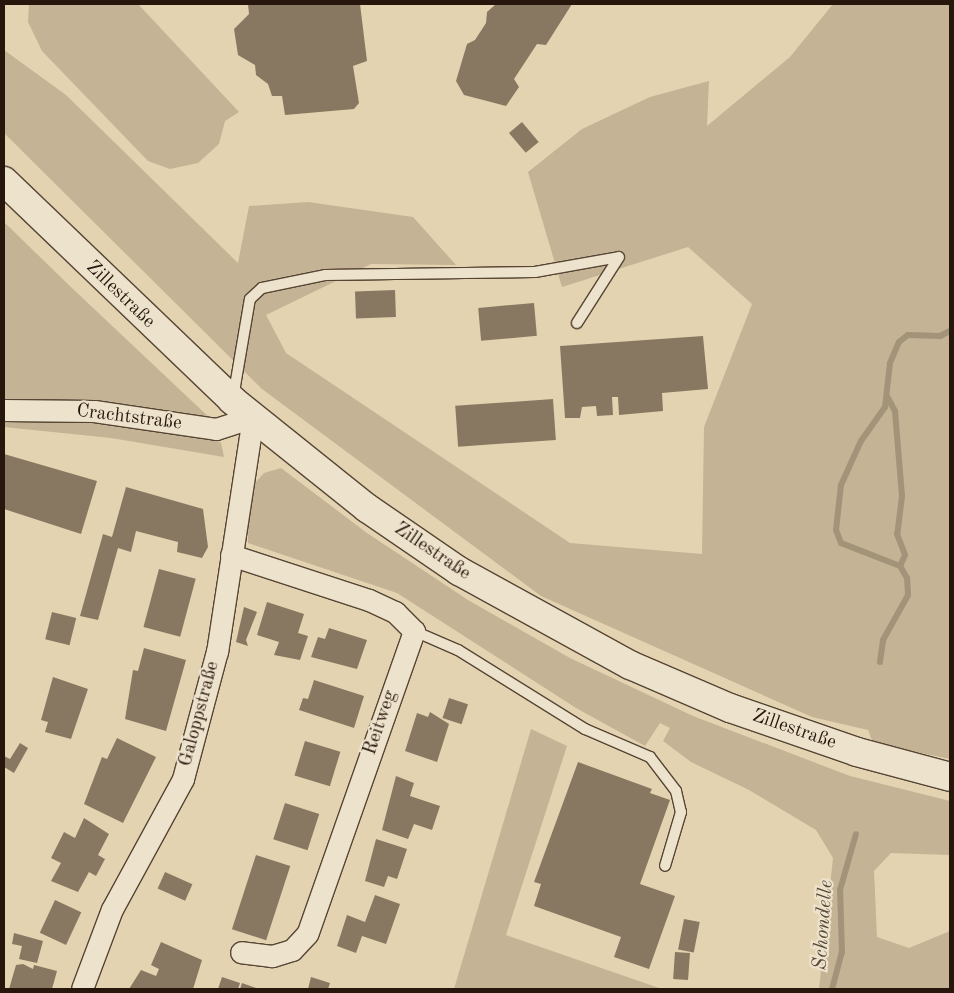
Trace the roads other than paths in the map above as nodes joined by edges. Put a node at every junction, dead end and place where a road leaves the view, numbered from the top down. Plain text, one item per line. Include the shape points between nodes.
1 (4, 181) edge
2 (576, 323) dead end
3 (232, 400) junction
4 (4, 410) edge
5 (253, 418) junction
6 (231, 555) junction
7 (414, 631) junction
8 (950, 777) edge
9 (665, 866) dead end
10 (241, 952) dead end
11 (82, 989) edge

1 - 3 main road, Zillestraße
2 - 3 lane via 619,257 535,272 335,275 285,281 262,288 250,299
3 - 5 main road, Zillestraße
4 - 5 street, Crachtstraße via 94,411 216,429
5 - 6 street, Galoppstraße
5 - 8 main road, Zillestraße via 367,508 459,572 630,665 730,708 857,752
6 - 7 street via 369,600 394,612
6 - 11 street, Galoppstraße via 217,651 183,779 112,909
7 - 9 lane via 458,650 585,729 650,757 676,791 681,812
7 - 10 street, Reitweg via 307,934 292,950 272,956

